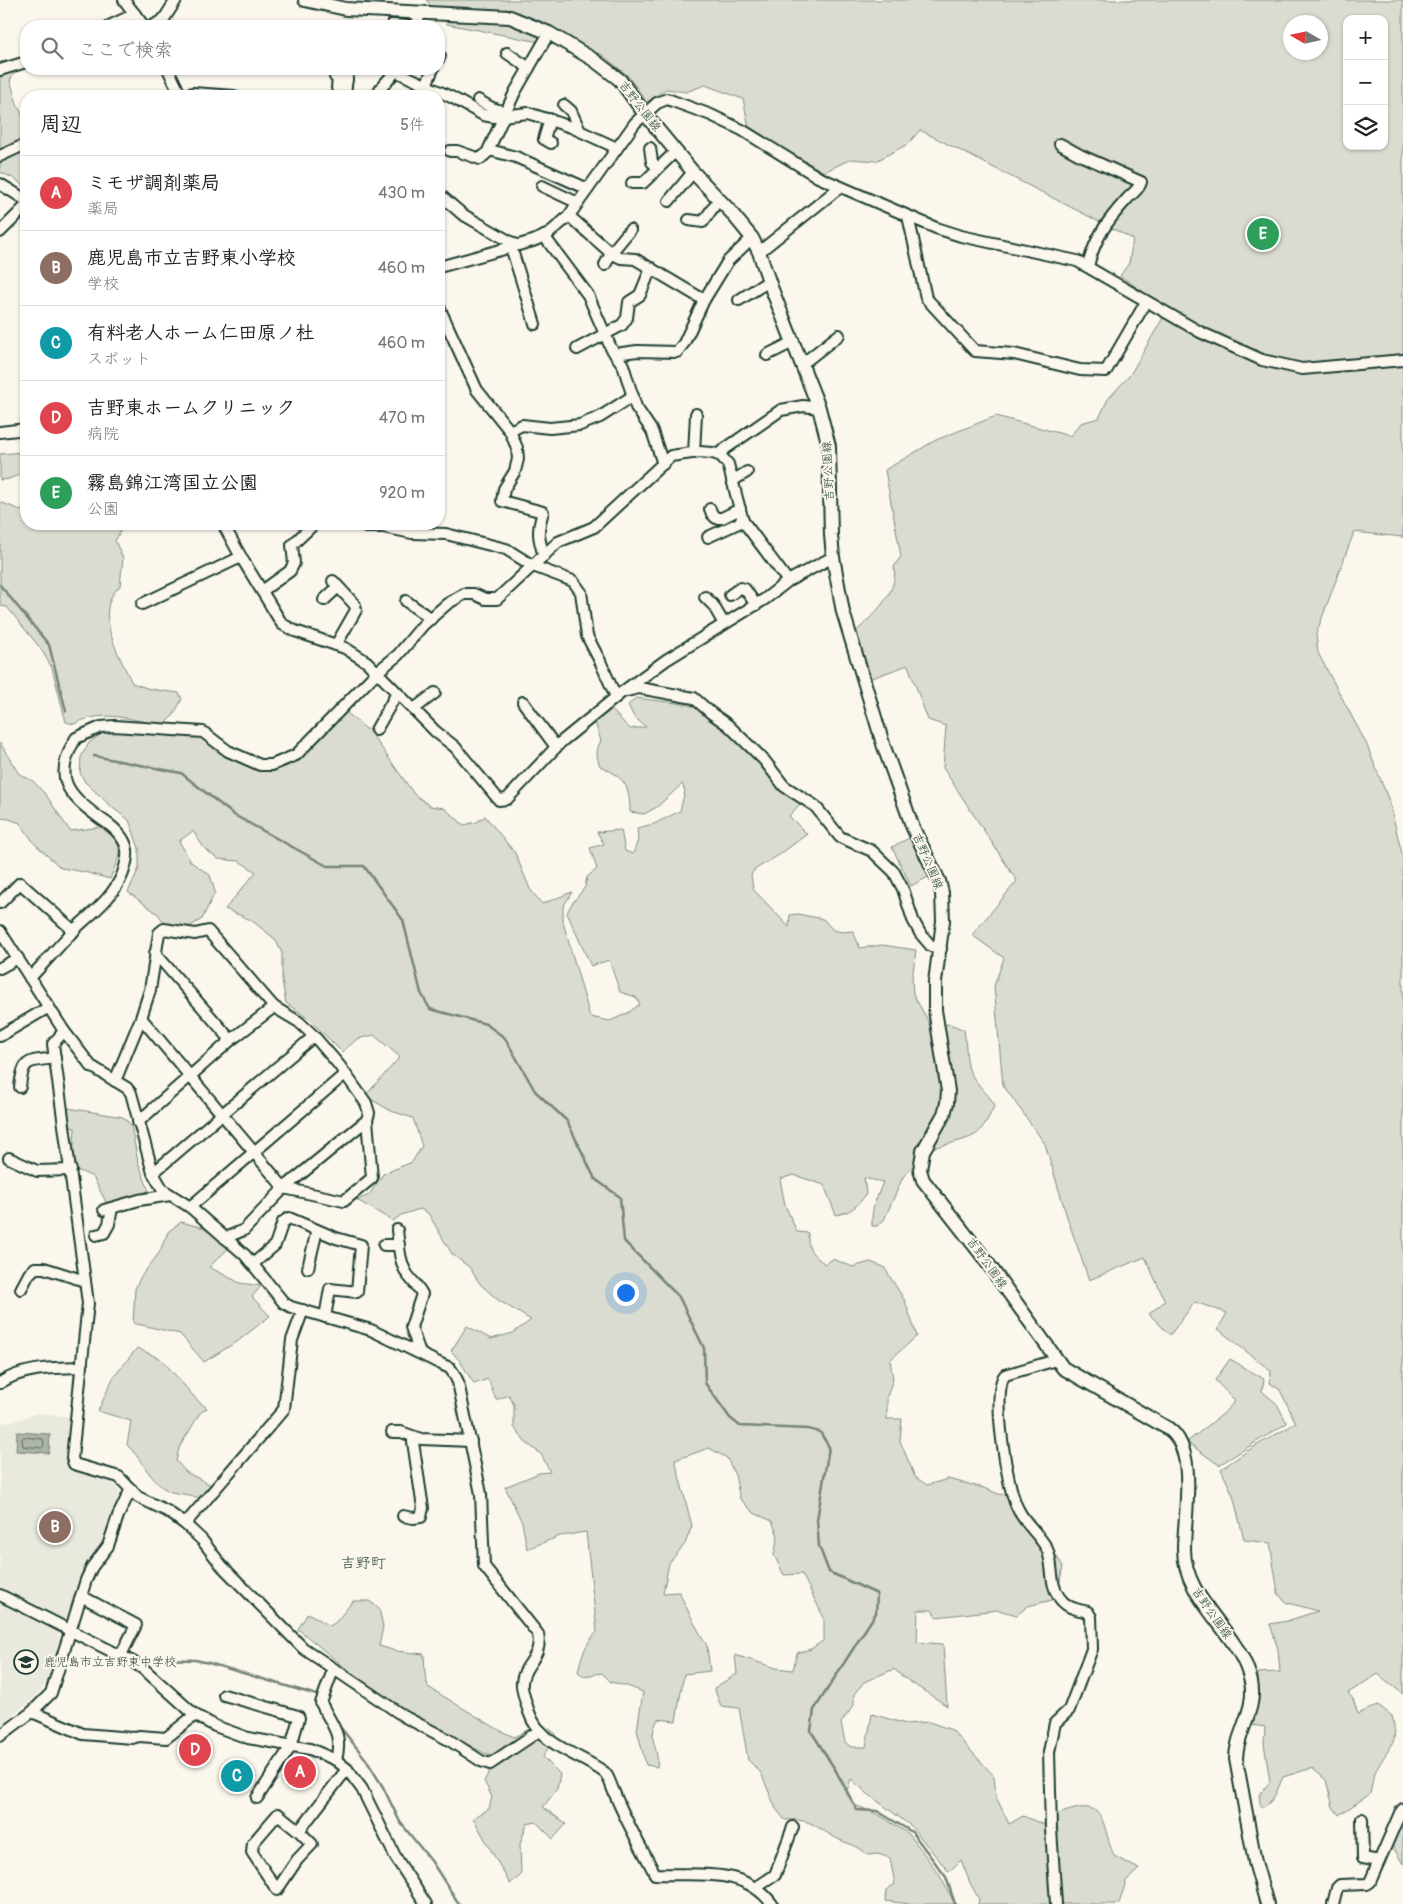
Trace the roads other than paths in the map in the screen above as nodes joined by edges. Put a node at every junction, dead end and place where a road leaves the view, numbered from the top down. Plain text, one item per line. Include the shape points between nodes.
1 (124, 0) edge
2 (176, 0) edge
3 (304, 0) edge
4 (421, 12) junction
5 (135, 14) junction
6 (122, 20) edge
7 (140, 20) edge
8 (164, 20) edge
9 (418, 20) edge
10 (549, 32) junction
11 (507, 53) dead end
12 (20, 64) edge
13 (528, 68) junction
14 (0, 70) edge
15 (171, 75) edge
16 (344, 75) edge
17 (393, 75) edge
18 (407, 75) edge
19 (430, 75) edge
20 (426, 85) junction
21 (380, 89) dead end
22 (178, 90) edge
23 (343, 90) edge
24 (436, 90) edge
25 (445, 95) edge
26 (478, 100) dead end
27 (564, 105) dead end
28 (644, 113) junction
29 (504, 114) junction
30 (550, 119) junction
31 (580, 131) junction
32 (551, 143) dead end
33 (1060, 144) dead end
34 (20, 147) edge
35 (617, 148) junction
36 (650, 148) dead end
37 (489, 150) junction
38 (450, 151) dead end
39 (676, 151) junction
40 (0, 156) edge
41 (657, 167) junction
42 (693, 172) junction
43 (0, 184) edge
44 (542, 186) dead end
45 (638, 186) dead end
46 (840, 187) junction
47 (588, 190) junction
48 (20, 196) edge
49 (445, 199) edge
50 (719, 199) junction
51 (669, 201) dead end
52 (578, 203) junction
53 (20, 212) edge
54 (568, 216) junction
55 (908, 216) junction
56 (689, 220) dead end
57 (630, 230) dead end
58 (0, 232) edge
59 (544, 236) junction
60 (752, 238) junction
61 (513, 246) junction
62 (759, 252) junction
63 (611, 253) junction
64 (445, 265) edge
65 (605, 265) dead end
66 (1088, 266) junction
67 (651, 268) junction
68 (769, 281) junction
69 (704, 300) junction
70 (739, 300) dead end
71 (1146, 302) junction
72 (445, 320) edge
73 (535, 324) dead end
74 (605, 334) junction
75 (839, 335) dead end
76 (793, 342) junction
77 (577, 349) dead end
78 (615, 354) junction
79 (766, 355) dead end
80 (1403, 360) edge
81 (802, 364) junction
82 (633, 396) junction
83 (819, 408) junction
84 (696, 414) dead end
85 (20, 430) edge
86 (510, 430) junction
87 (0, 432) edge
88 (694, 453) junction
89 (720, 455) junction
90 (663, 464) junction
91 (747, 472) dead end
92 (732, 481) junction
93 (710, 508) dead end
94 (740, 509) junction
95 (744, 520) junction
96 (226, 530) edge
97 (308, 530) edge
98 (398, 530) edge
99 (421, 530) edge
100 (433, 530) edge
101 (708, 537) dead end
102 (544, 556) junction
103 (241, 557) junction
104 (833, 557) junction
105 (533, 566) junction
106 (788, 581) junction
107 (262, 592) junction
108 (730, 596) dead end
109 (705, 598) dead end
110 (324, 600) dead end
111 (406, 601) dead end
112 (142, 604) dead end
113 (756, 605) junction
114 (431, 619) junction
115 (724, 624) junction
116 (336, 645) junction
117 (377, 672) junction
118 (397, 693) junction
119 (435, 693) dead end
120 (619, 695) junction
121 (523, 702) dead end
122 (414, 709) junction
123 (376, 730) dead end
124 (556, 747) junction
125 (0, 903) edge
126 (74, 930) junction
127 (0, 931) edge
128 (941, 949) junction
129 (155, 953) junction
130 (18, 958) junction
131 (0, 968) edge
132 (30, 978) junction
133 (49, 1007) junction
134 (274, 1007) junction
135 (141, 1018) junction
136 (64, 1032) junction
137 (0, 1036) edge
138 (314, 1036) junction
139 (231, 1040) junction
140 (55, 1058) junction
141 (345, 1074) junction
142 (190, 1076) junction
143 (115, 1081) junction
144 (20, 1087) dead end
145 (223, 1115) junction
146 (367, 1120) junction
147 (138, 1122) junction
148 (254, 1152) junction
149 (9, 1158) dead end
150 (71, 1170) junction
151 (153, 1173) junction
152 (284, 1188) junction
153 (170, 1195) junction
154 (190, 1207) junction
155 (317, 1230) junction
156 (397, 1230) dead end
157 (96, 1235) dead end
158 (225, 1238) junction
159 (384, 1245) dead end
160 (399, 1245) junction
161 (253, 1264) junction
162 (308, 1268) dead end
163 (85, 1281) junction
164 (21, 1290) dead end
165 (303, 1310) junction
166 (325, 1317) junction
167 (420, 1353) junction
168 (1056, 1360) junction
169 (82, 1368) junction
170 (0, 1383) edge
171 (392, 1432) dead end
172 (414, 1437) junction
173 (471, 1441) junction
174 (131, 1489) junction
175 (403, 1516) dead end
176 (186, 1524) junction
177 (0, 1595) edge
178 (80, 1596) junction
179 (70, 1632) junction
180 (121, 1655) junction
181 (333, 1670) junction
182 (224, 1695) dead end
183 (32, 1712) junction
184 (195, 1716) junction
185 (539, 1731) junction
186 (0, 1736) edge
187 (291, 1746) junction
188 (336, 1760) junction
189 (347, 1770) junction
190 (257, 1798) dead end
191 (1403, 1809) edge
192 (1362, 1819) dead end
193 (793, 1827) dead end
194 (299, 1831) junction
195 (1379, 1861) junction
196 (757, 1887) junction
197 (426, 1904) edge
198 (772, 1904) edge
199 (1056, 1904) edge
200 (1267, 1904) edge
201 (1333, 1904) edge

1 - 5 street
2 - 8 street
3 - 4 main road, 吉野公園線 via 346,9
4 - 9 street
4 - 10 main road, 吉野公園線 via 510,16
5 - 6 street
5 - 7 street
10 - 13 street
10 - 28 main road, 吉野公園線 via 612,72
11 - 13 street
12 - 14 street
13 - 29 street
15 - 22 street
16 - 23 street via 339,81
17 - 21 street
18 - 20 street
19 - 20 street
20 - 24 street
25 - 29 street via 483,115 494,118
26 - 29 street
27 - 31 street via 572,111
28 - 35 street
28 - 39 main road, 吉野公園線
28 - 46 street via 667,99 698,109 742,130 802,168
29 - 30 street via 528,113
29 - 37 street
30 - 31 street
30 - 32 street via 544,139
31 - 35 street
33 - 66 street via 1142,182 1100,232
34 - 40 street
35 - 47 street
36 - 41 street via 652,162
37 - 38 street via 480,159
37 - 47 street via 516,157
39 - 41 street
39 - 42 main road, 吉野公園線
41 - 45 street
42 - 50 main road, 吉野公園線
42 - 51 street
43 - 48 street
44 - 52 street
46 - 55 street
46 - 62 street
47 - 52 street
49 - 61 street via 462,214
50 - 56 street via 703,222
50 - 60 main road, 吉野公園線
52 - 54 street
53 - 58 street
54 - 59 street
54 - 63 street
55 - 66 street via 961,236
55 - 71 street via 926,298 975,352 1014,354 1080,370 1106,371
57 - 63 street
59 - 61 street
59 - 74 street via 588,296
60 - 62 main road, 吉野公園線
60 - 69 street via 728,261
61 - 64 street
61 - 73 street
62 - 68 main road, 吉野公園線
63 - 65 street
63 - 67 street via 621,258 636,259
66 - 71 street
67 - 69 street
67 - 74 street via 640,296 629,302 627,318 622,325
68 - 70 street
68 - 76 main road, 吉野公園線
69 - 78 street via 677,352
71 - 80 street via 1200,332 1262,360 1287,366 1302,369
72 - 86 street via 477,390
74 - 77 street
74 - 78 street
75 - 81 street
76 - 79 street
76 - 81 main road, 吉野公園線
78 - 82 street via 623,365
81 - 83 main road, 吉野公園線
82 - 86 street via 600,417 580,425 550,428 522,425
82 - 90 street via 636,407 652,431
83 - 89 street via 803,406 781,410
83 - 104 main road, 吉野公園線 via 829,446
84 - 88 street
85 - 87 street
86 - 102 street via 518,448 518,459 502,501 543,512 538,528
88 - 89 street
88 - 90 street via 671,456
89 - 92 street via 728,464
90 - 102 street via 594,526 558,542
91 - 92 street
92 - 94 street
93 - 94 street via 716,518
94 - 95 street
95 - 101 street
95 - 106 street
96 - 103 street
97 - 107 street via 292,545 294,563 290,571
98 - 99 street via 412,533
100 - 105 street via 506,549
102 - 105 street
103 - 107 street
103 - 112 street
104 - 106 street
104 - 128 main road, 吉野公園線 via 844,612 884,747 913,828 939,881 943,905
105 - 114 street via 497,599 464,594
105 - 120 street via 572,582 581,592 587,636
106 - 113 street
107 - 116 street via 282,624
108 - 113 street via 740,588 746,589
109 - 115 street
110 - 116 street via 336,584 355,605 356,610
111 - 114 street
113 - 115 street
114 - 117 street via 398,655
115 - 120 street via 666,660
116 - 117 street
117 - 118 street
117 - 126 street via 296,755 272,765 260,765 228,751 203,732 114,726 101,727 76,738 64,763 64,777 70,790 88,810 114,828 127,851 117,886
118 - 122 street
118 - 123 street
119 - 122 street
120 - 124 street
120 - 128 street via 639,688 694,698 758,754 784,786 815,806 840,837 872,852 894,872 920,933 931,946
121 - 124 street
122 - 124 street via 455,747 499,800 507,799
125 - 126 street via 20,883
126 - 132 street
127 - 130 street
128 - 168 main road, 吉野公園線 via 935,982 935,1010 947,1077 947,1103 923,1151 921,1175
129 - 134 street via 159,933 164,929 195,934 208,931
129 - 135 street via 150,990
129 - 139 street
130 - 131 street
130 - 132 street
132 - 133 street
133 - 136 street
133 - 137 street
134 - 138 street via 299,1022
134 - 139 street
135 - 142 street
135 - 143 street
136 - 140 street via 53,1044
136 - 143 street via 91,1066
138 - 141 street
138 - 145 street
139 - 142 street
140 - 144 street via 24,1065
140 - 150 street
141 - 146 street via 368,1107
141 - 148 street
142 - 145 street
142 - 147 street
143 - 147 street via 131,1093
145 - 148 street
145 - 151 street
146 - 152 street
146 - 152 street via 372,1178 344,1202
147 - 151 street
148 - 152 street
148 - 154 street
149 - 150 street via 37,1171
150 - 163 street
151 - 153 street
152 - 158 street via 244,1230
153 - 154 street
153 - 157 street via 108,1209 109,1224 104,1233
154 - 158 street
155 - 161 street via 289,1218 282,1222 275,1245
155 - 162 street
155 - 166 street via 361,1245 357,1292 330,1289
156 - 160 street
158 - 161 street
159 - 160 street
160 - 167 street via 407,1274 422,1294 411,1327
161 - 165 street via 284,1303
163 - 164 street via 35,1268
163 - 169 street via 88,1303
165 - 166 street
165 - 176 street via 292,1340 284,1409
166 - 167 street via 372,1330
167 - 173 street via 450,1368 454,1374
168 - 199 street via 1005,1375 1001,1380 998,1411 1010,1487 1017,1508 1046,1548 1054,1589 1059,1598 1068,1607 1088,1612 1091,1618 1092,1649 1069,1710 1055,1723 1050,1746
168 - 200 main road, 吉野公園線 via 1069,1372 1169,1428 1184,1451 1184,1550 1188,1575 1245,1661 1251,1682 1252,1702 1236,1748 1236,1759
169 - 170 street via 39,1369
169 - 174 street via 74,1464 119,1477
171 - 172 street
172 - 173 street
172 - 175 street via 423,1508 421,1517
173 - 185 street via 481,1494 484,1566 538,1634 540,1642 522,1683 529,1712
174 - 176 street via 138,1497
174 - 178 street via 108,1546 92,1567
176 - 181 street via 222,1566 303,1648
177 - 179 street
178 - 179 street
178 - 180 street via 136,1625
179 - 180 street
179 - 183 street via 51,1693
180 - 184 street via 146,1671
181 - 185 street via 406,1717 490,1764
181 - 188 street via 321,1703 338,1738 340,1746
182 - 187 street via 298,1716
183 - 184 street via 83,1734 132,1738 166,1738
183 - 186 street
184 - 187 street via 231,1733
185 - 196 street via 606,1773 618,1804 655,1874 718,1874
187 - 188 street via 310,1749
187 - 190 street
188 - 189 street
189 - 194 street
189 - 197 street via 362,1789 396,1858
191 - 195 street
192 - 195 street via 1363,1858
193 - 196 street via 775,1875
194 - 194 street via 312,1844 277,1890 252,1852 253,1843 278,1814
195 - 201 street via 1370,1882 1340,1885
196 - 198 street

